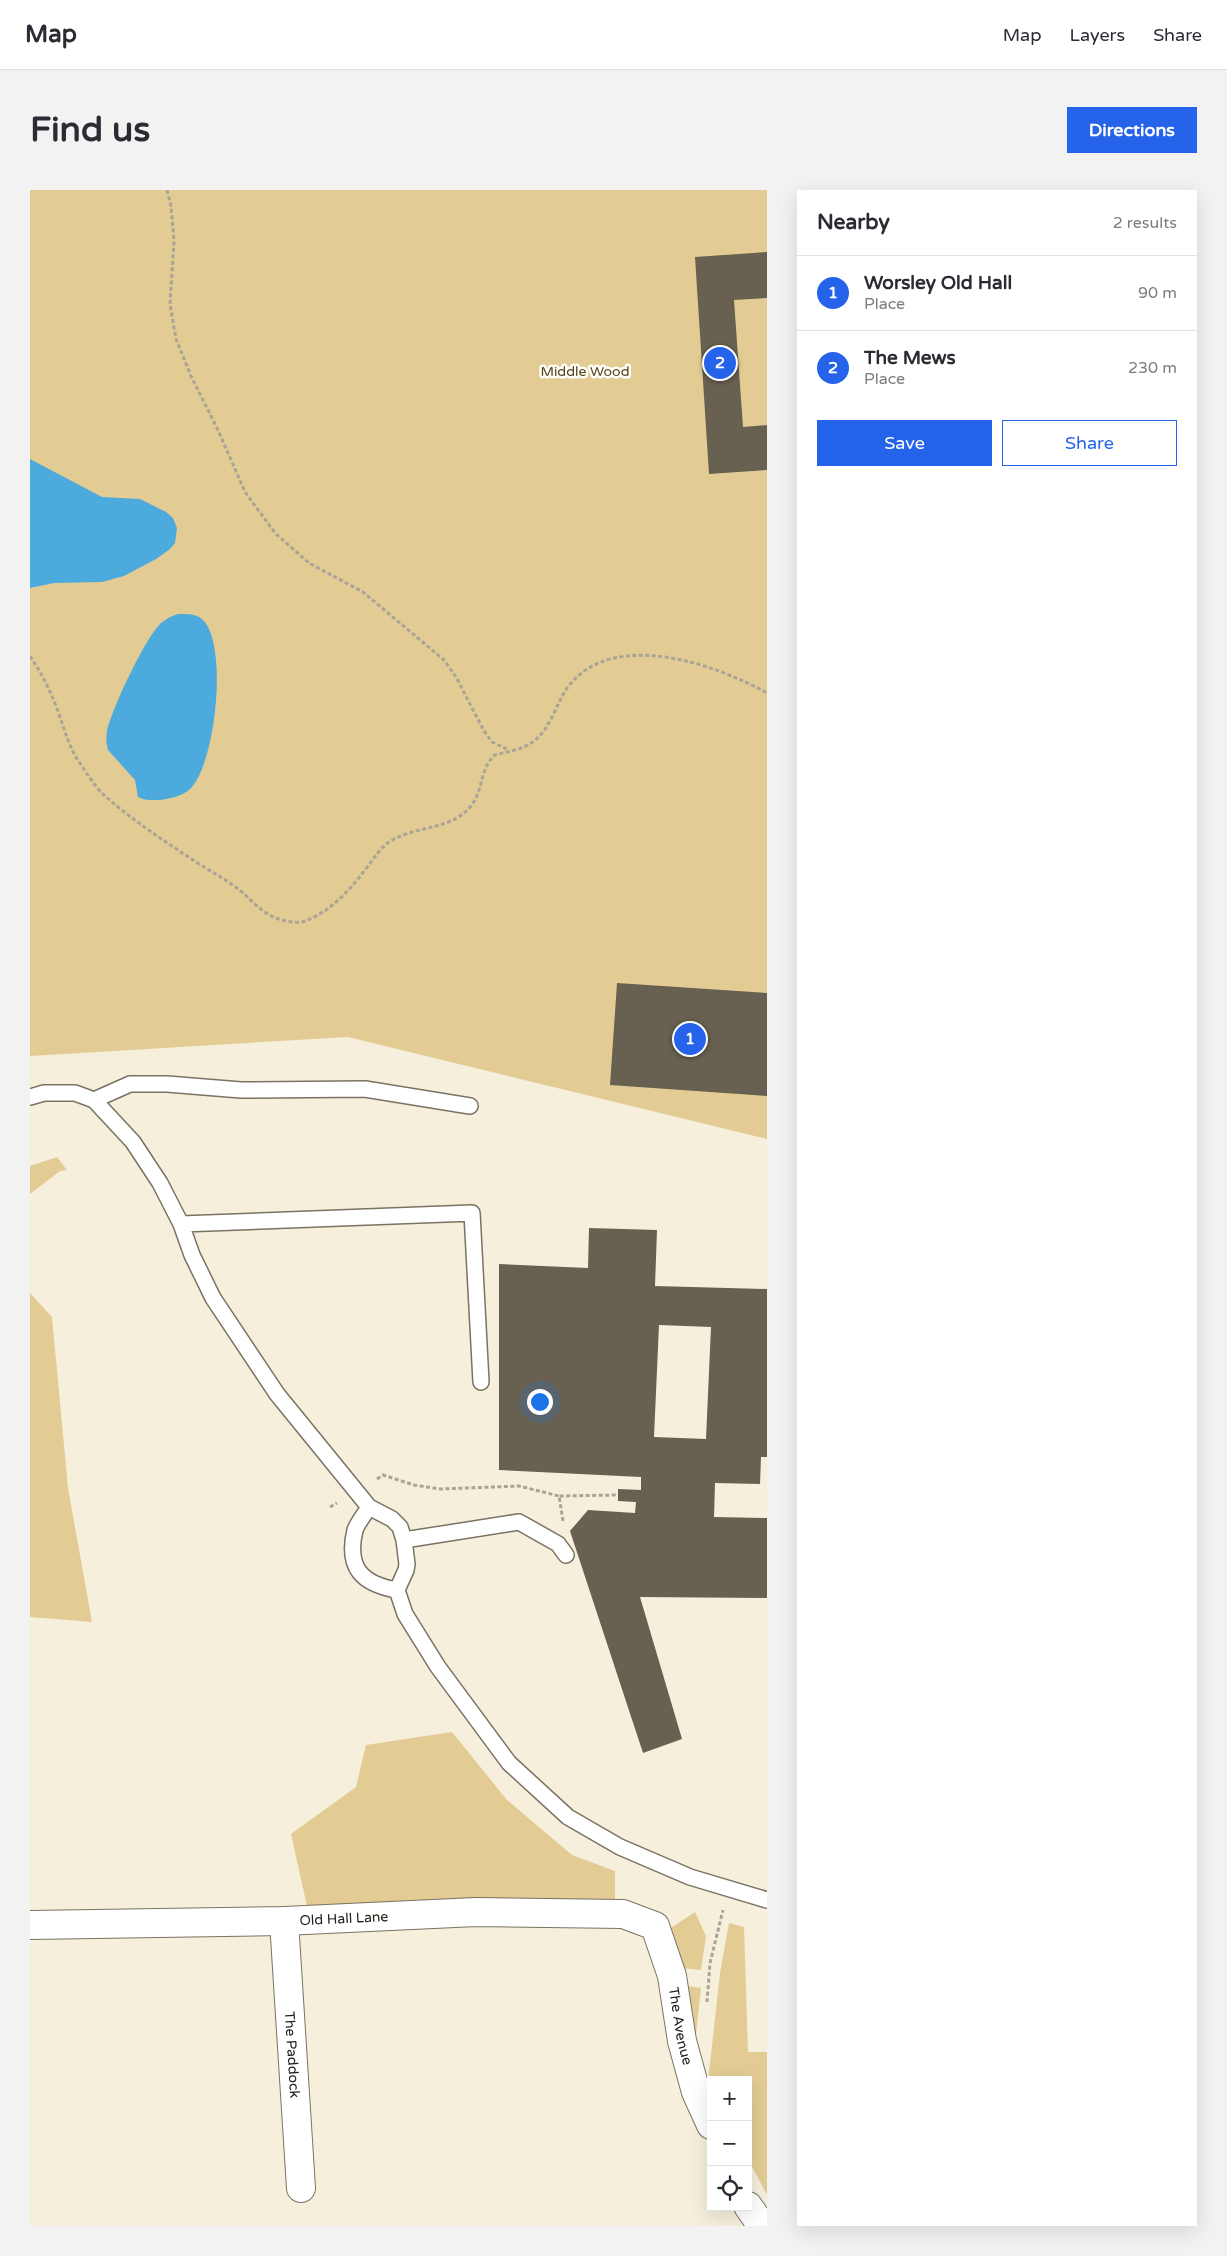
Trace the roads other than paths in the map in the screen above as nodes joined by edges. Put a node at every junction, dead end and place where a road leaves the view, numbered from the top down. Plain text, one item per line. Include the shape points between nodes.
1 (30, 1096) edge
2 (94, 1100) junction
3 (470, 1106) dead end
4 (181, 1224) junction
5 (481, 1382) dead end
6 (369, 1506) junction
7 (404, 1540) junction
8 (562, 1550) road end
9 (397, 1590) junction
10 (767, 1900) edge
11 (284, 1921) junction
12 (30, 1925) edge
13 (655, 1926) joint
14 (709, 2121) edge
15 (301, 2188) dead end
16 (752, 2211) edge
17 (762, 2226) edge

1 - 2 lane via 75,1093
2 - 3 lane via 130,1084 167,1084 241,1090 365,1089
2 - 4 lane via 133,1142 160,1183
4 - 5 lane via 472,1213
4 - 6 lane via 213,1298 278,1394
6 - 7 lane via 392,1519 400,1527
6 - 9 lane via 356,1529 354,1556 357,1569 372,1584
7 - 8 lane via 519,1522
7 - 9 lane via 406,1570
9 - 10 lane via 405,1614 438,1667 509,1763 568,1817 620,1847 690,1877
11 - 12 street, Old Hall Lane
11 - 13 street, Old Hall Lane via 476,1912 623,1914
11 - 15 street, The Paddock
13 - 14 street, The Avenue via 672,1976 682,2041 696,2092
16 - 17 street

